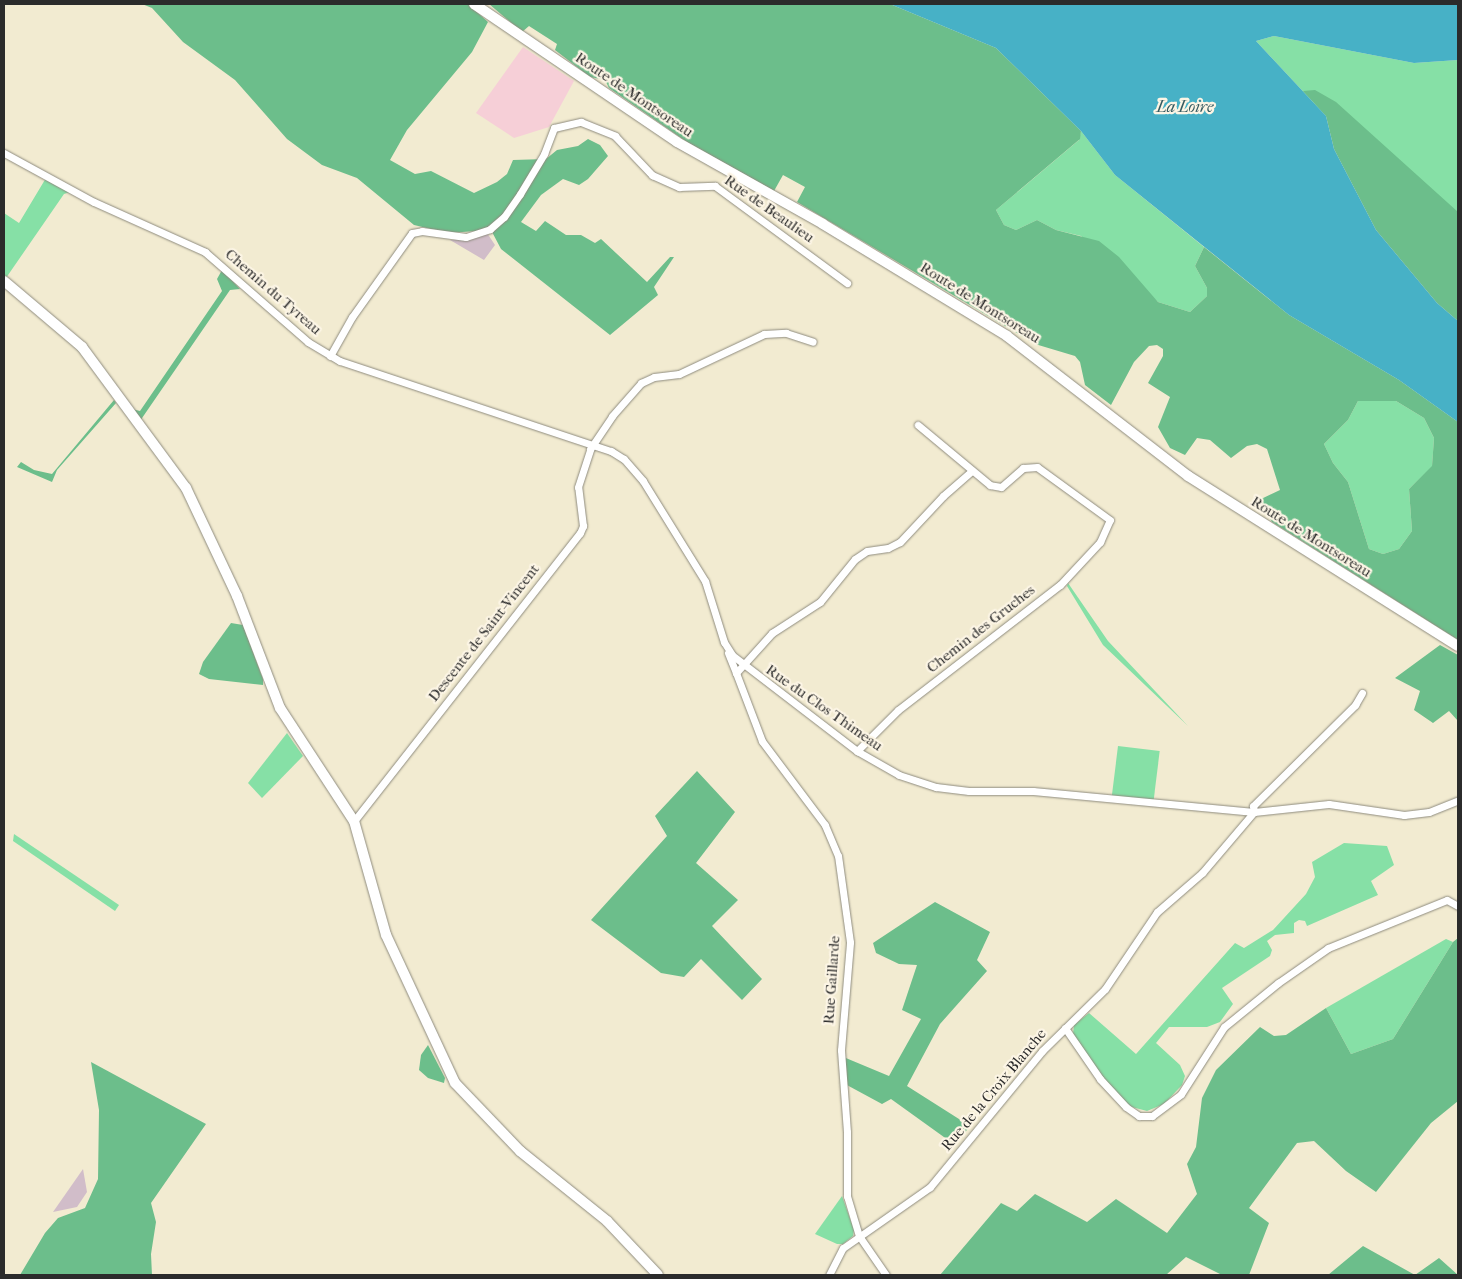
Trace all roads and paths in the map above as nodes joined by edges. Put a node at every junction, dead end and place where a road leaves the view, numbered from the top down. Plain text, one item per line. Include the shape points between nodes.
1 (474, 4) edge
2 (4, 153) edge
3 (4, 281) edge
4 (847, 284) dead end
5 (813, 342) dead end
6 (330, 356) junction
7 (918, 425) dead end
8 (592, 446) junction
9 (971, 472) junction
10 (1458, 646) edge
11 (728, 650) junction
12 (742, 666) junction
13 (736, 673) junction
14 (1362, 692) dead end
15 (857, 751) junction
16 (1458, 800) edge
17 (1254, 812) junction
18 (354, 821) junction
19 (1458, 906) edge
20 (1064, 1028) junction
21 (859, 1236) junction
22 (658, 1275) edge
23 (829, 1275) edge
24 (886, 1275) edge

1 - 10 street, Route de Montsoreau via 677,142 823,224 1007,336 1188,476
2 - 6 street, Chemin du Tyreau via 94,202 205,252 304,338
3 - 18 street via 82,347 186,488 237,596 280,708
4 - 6 street, Rue de Beaulieu via 714,186 680,187 652,175 610,133 583,122 568,124 554,128 544,154 520,194 504,217 490,229 466,237 422,231 412,233 352,317
5 - 8 street, Descente de Saint-Vincent via 786,333 764,334 679,374 648,379 612,416
6 - 8 street, Chemin du Tyreau via 354,367
7 - 9 street
8 - 11 street, Rue du Clos Thimeau via 624,459 643,481 707,586
8 - 18 street, Descente de Saint-Vincent via 578,487 583,526 580,533
9 - 12 street via 943,496 900,542 888,548 867,551 856,559 820,602 778,628
9 - 15 street, Chemin des Gruches via 990,485 1000,487 1023,468 1037,467 1110,520 1100,542 1060,585 898,710
11 - 12 street, Rue du Clos Thimeau
11 - 13 street, Rue Gaillarde
12 - 13 street
12 - 15 street, Rue du Clos Thimeau
13 - 21 street, Rue Gaillarde via 762,741 825,825 842,872 850,942 841,1050 848,1137 847,1191
14 - 17 street, Rue de la Croix Blanche via 1355,705 1253,806
15 - 17 street, Rue du Clos Thimeau via 899,775 936,787 1033,791
16 - 17 street, Rue du Clos Thimeau via 1429,812 1404,816 1335,804
17 - 20 street, Rue de la Croix Blanche via 1202,873 1157,912 1119,972
18 - 22 street via 386,935 455,1083 520,1151 607,1220
19 - 20 street via 1447,900 1328,948 1224,1026 1181,1094 1152,1116 1139,1116 1126,1107 1100,1079
20 - 21 street, Rue de la Croix Blanche via 930,1187
21 - 23 street, Rue de la Croix Blanche via 837,1254
21 - 24 street, Rue Gaillarde

